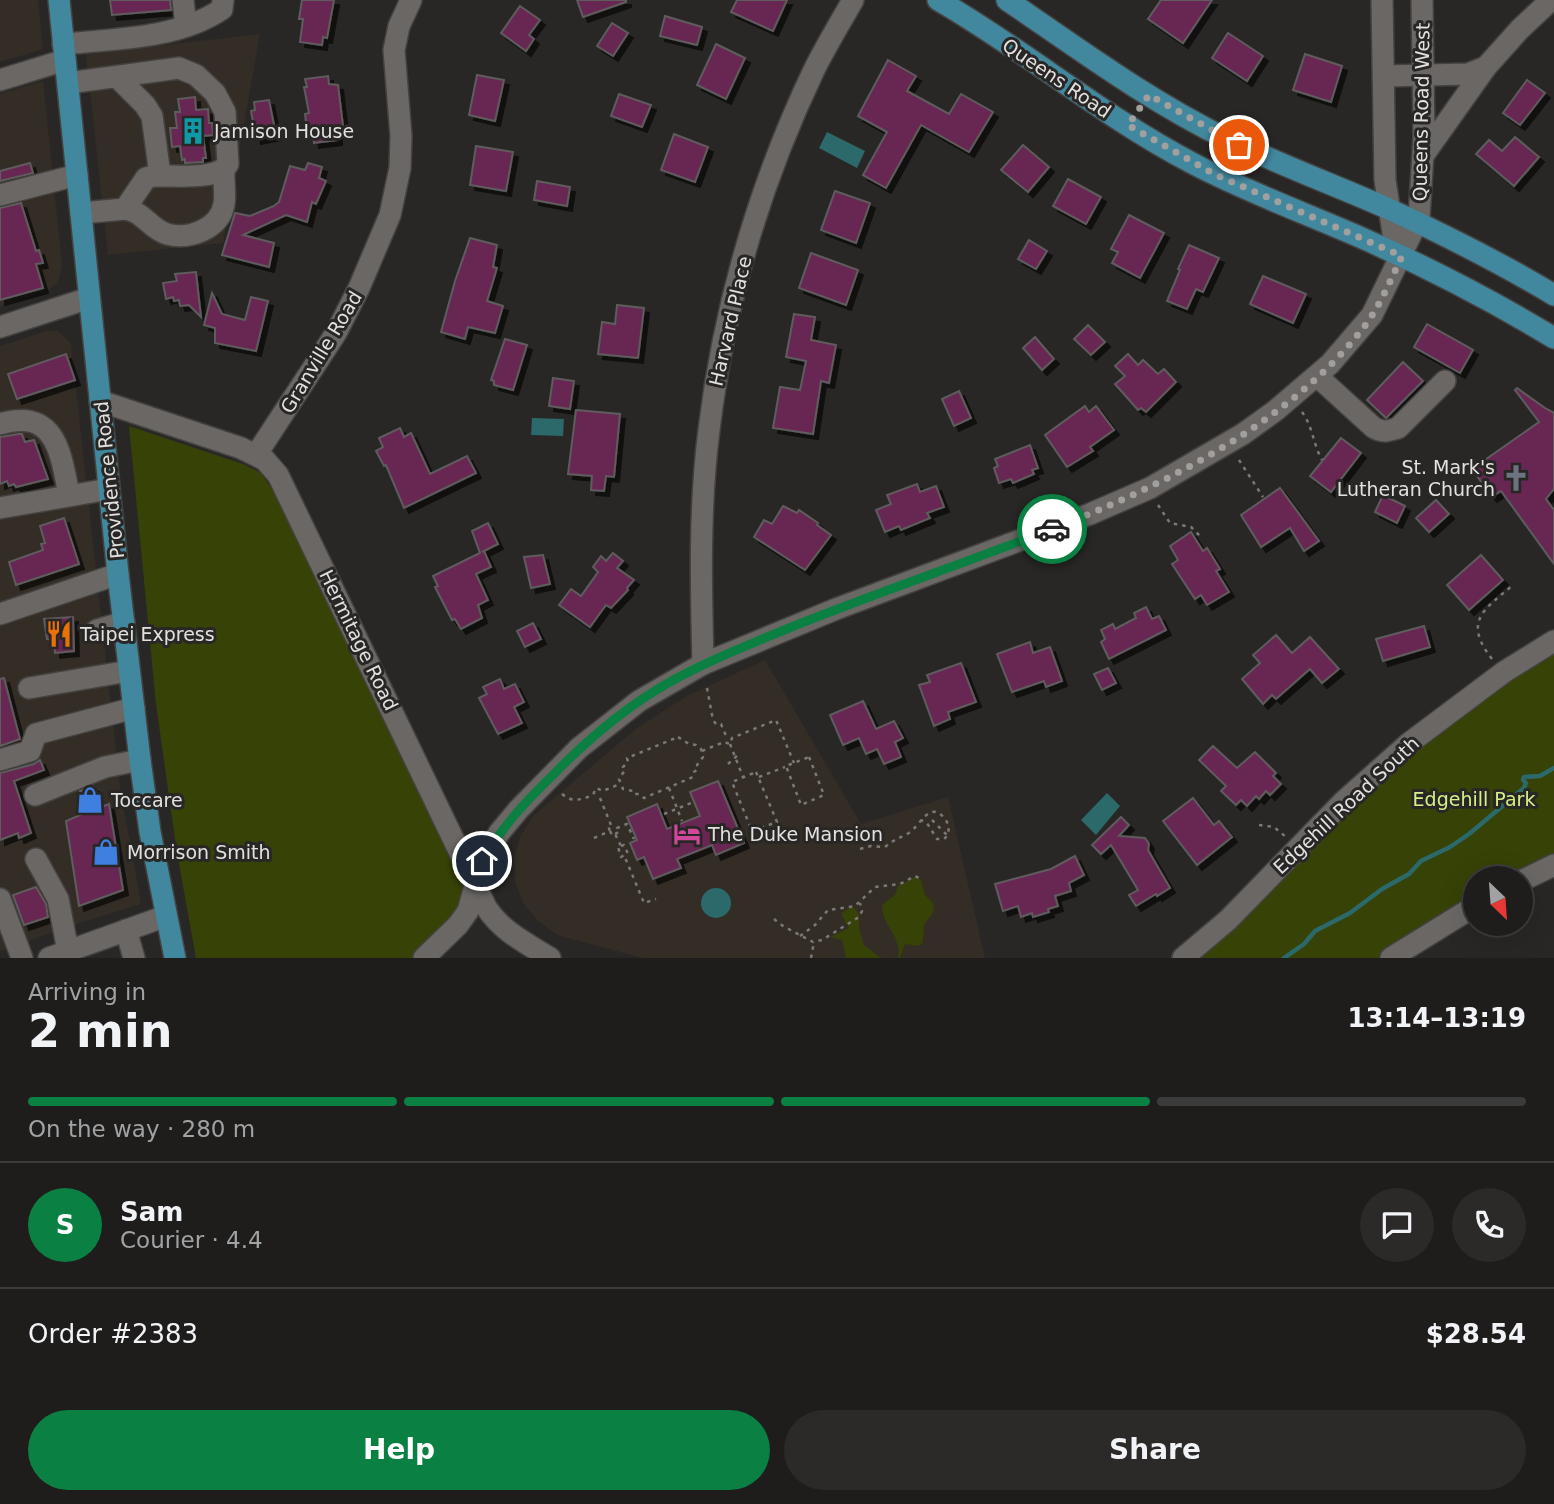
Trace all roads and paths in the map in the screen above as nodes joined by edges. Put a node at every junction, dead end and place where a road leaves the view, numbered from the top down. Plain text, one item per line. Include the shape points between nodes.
1 (59, 0) edge
2 (183, 0) edge
3 (223, 0) edge
4 (411, 0) edge
5 (853, 0) edge
6 (938, 0) edge
7 (1007, 0) edge
8 (1382, 0) edge
9 (1422, 0) edge
10 (1551, 0) edge
11 (186, 26) junction
12 (64, 52) junction
13 (1486, 67) junction
14 (1385, 75) junction
15 (1424, 75) junction
16 (118, 78) junction
17 (0, 80) edge
18 (68, 83) junction
19 (1149, 95) junction
20 (1128, 125) junction
21 (1422, 162) junction
22 (223, 171) junction
23 (77, 175) junction
24 (160, 176) junction
25 (0, 195) edge
26 (125, 209) junction
27 (1389, 209) junction
28 (81, 213) junction
29 (1417, 223) junction
30 (1402, 256) junction
31 (1554, 295) edge
32 (89, 298) junction
33 (0, 327) edge
34 (1554, 338) edge
35 (1317, 376) junction
36 (1445, 381) dead end
37 (100, 401) junction
38 (1297, 405) dead end
39 (0, 424) edge
40 (256, 455) junction
41 (1239, 460) dead end
42 (1322, 460) dead end
43 (110, 489) junction
44 (69, 495) junction
45 (1154, 497) dead end
46 (1263, 497) dead end
47 (0, 508) edge
48 (1202, 538) dead end
49 (118, 574) junction
50 (1512, 586) dead end
51 (0, 614) edge
52 (124, 622) junction
53 (97, 630) dead end
54 (1554, 641) edge
55 (1497, 662) dead end
56 (703, 664) junction
57 (129, 671) junction
58 (29, 688) dead end
59 (707, 688) dead end
60 (134, 708) junction
61 (726, 736) junction
62 (732, 738) junction
63 (724, 742) junction
64 (730, 744) junction
65 (702, 751) junction
66 (737, 755) junction
67 (0, 760) edge
68 (140, 760) junction
69 (794, 763) junction
70 (728, 764) dead end
71 (786, 766) junction
72 (743, 777) junction
73 (759, 777) junction
74 (620, 784) junction
75 (669, 788) junction
76 (603, 791) junction
77 (562, 794) dead end
78 (35, 795) dead end
79 (593, 795) junction
80 (600, 798) junction
81 (691, 803) dead end
82 (677, 809) junction
83 (936, 812) junction
84 (664, 814) dead end
85 (921, 820) junction
86 (932, 820) junction
87 (682, 821) dead end
88 (611, 825) junction
89 (928, 825) junction
90 (1259, 825) dead end
91 (617, 828) junction
92 (610, 831) junction
93 (615, 834) junction
94 (948, 836) junction
95 (594, 838) dead end
96 (634, 839) dead end
97 (1293, 845) dead end
98 (860, 849) dead end
99 (36, 859) dead end
100 (1554, 864) edge
101 (1533, 875) edge
102 (921, 879) dead end
103 (475, 884) junction
104 (0, 899) edge
105 (656, 899) dead end
106 (860, 902) junction
107 (1463, 913) edge
108 (166, 916) junction
109 (774, 919) dead end
110 (126, 930) junction
111 (800, 936) junction
112 (814, 942) junction
113 (14, 950) edge
114 (58, 954) edge
115 (134, 958) edge
116 (175, 958) edge
117 (424, 958) edge
118 (550, 958) edge
119 (811, 958) edge
120 (1183, 958) edge
121 (1391, 958) edge

1 - 12 main road, Providence Road
2 - 11 street
3 - 11 street via 222,9
4 - 40 street, Granville Road via 398,26 394,50 400,145 398,184 390,215 336,333
5 - 56 street, Harvard Place via 815,68 781,146 738,279 721,352 708,433 702,541
6 - 20 main road, Queens Road
7 - 19 main road, Queens Road
8 - 14 street, Queens Road West
9 - 15 street, Queens Road West
10 - 13 street
11 - 12 street
12 - 17 street
12 - 18 main road, Providence Road
13 - 15 street via 1468,74
13 - 21 street
14 - 15 street
14 - 27 street, Queens Road West
15 - 21 street, Queens Road West
16 - 18 street
16 - 22 street via 179,68 197,75 225,112 228,164
16 - 24 street via 152,116
18 - 23 main road, Providence Road
19 - 20 main road
19 - 27 main road, Queens Road via 1225,138
20 - 30 main road, Queens Road via 1214,174
21 - 29 street, Queens Road West
22 - 24 street
22 - 26 street via 222,211 199,233 166,234
23 - 25 street
23 - 28 main road, Providence Road
24 - 26 street via 146,178
26 - 28 street
27 - 29 main road, Queens Road
27 - 30 street, Queens Road West
28 - 32 main road, Providence Road
29 - 30 street, Queens Road West
29 - 31 main road, Queens Road
30 - 34 main road, Queens Road
30 - 35 street via 1368,321
32 - 33 street
32 - 37 main road, Providence Road
35 - 36 street via 1379,431 1387,432 1398,428
35 - 56 street via 1243,434 1150,488
37 - 40 street, Hermitage Road
37 - 43 main road, Providence Road
38 - 42 path via 1311,427
39 - 44 street via 31,421 54,438
40 - 103 street, Hermitage Road via 278,475
41 - 46 path
43 - 44 street
43 - 49 main road, Providence Road
44 - 47 street
45 - 48 path via 1167,521 1191,527
49 - 51 street
49 - 52 main road, Providence Road
50 - 55 path via 1479,619 1480,640
52 - 53 street
52 - 57 main road, Providence Road
54 - 120 street, Edgehill Road South via 1408,744
56 - 103 street via 639,701 579,748 499,833
57 - 58 street
57 - 60 main road, Providence Road
59 - 61 path via 713,720 721,724
60 - 67 street via 36,734 30,751
60 - 68 main road, Providence Road
61 - 62 path
61 - 63 path
62 - 64 path
62 - 69 path via 776,720
63 - 64 path
63 - 65 path
64 - 66 path
65 - 74 path via 678,737 627,758
65 - 75 path via 694,778
66 - 70 path
66 - 72 path
68 - 78 street via 105,767
68 - 108 main road, Providence Road
69 - 71 path
69 - 71 path via 809,757 824,796 802,805
71 - 73 path
72 - 73 path via 757,772
72 - 73 path via 732,782 752,831 777,822
74 - 75 path via 644,798
74 - 76 path
75 - 82 path
76 - 79 path via 596,788
76 - 80 path
77 - 79 path via 577,801
79 - 80 path
80 - 88 path
81 - 82 path
82 - 84 path
82 - 87 path
83 - 85 path
83 - 86 path
83 - 94 path via 948,824
85 - 89 path
85 - 98 path via 885,847
86 - 89 path
86 - 94 path
88 - 91 path via 615,823
88 - 92 path
89 - 94 path via 937,839
90 - 97 path via 1274,827
91 - 93 path
91 - 96 path via 627,824
92 - 93 path
92 - 95 path
93 - 105 path via 628,854 624,856 645,903
99 - 114 street via 58,899
100 - 101 street
102 - 106 path via 915,876 900,884 878,886
103 - 117 street via 468,911
103 - 118 street, Hermitage Road via 494,919
104 - 113 street
106 - 111 path via 828,910
106 - 112 path via 859,918
107 - 121 street
108 - 110 street
108 - 116 main road, Providence Road
109 - 111 path
110 - 114 street
110 - 115 street
111 - 112 path
112 - 119 path

